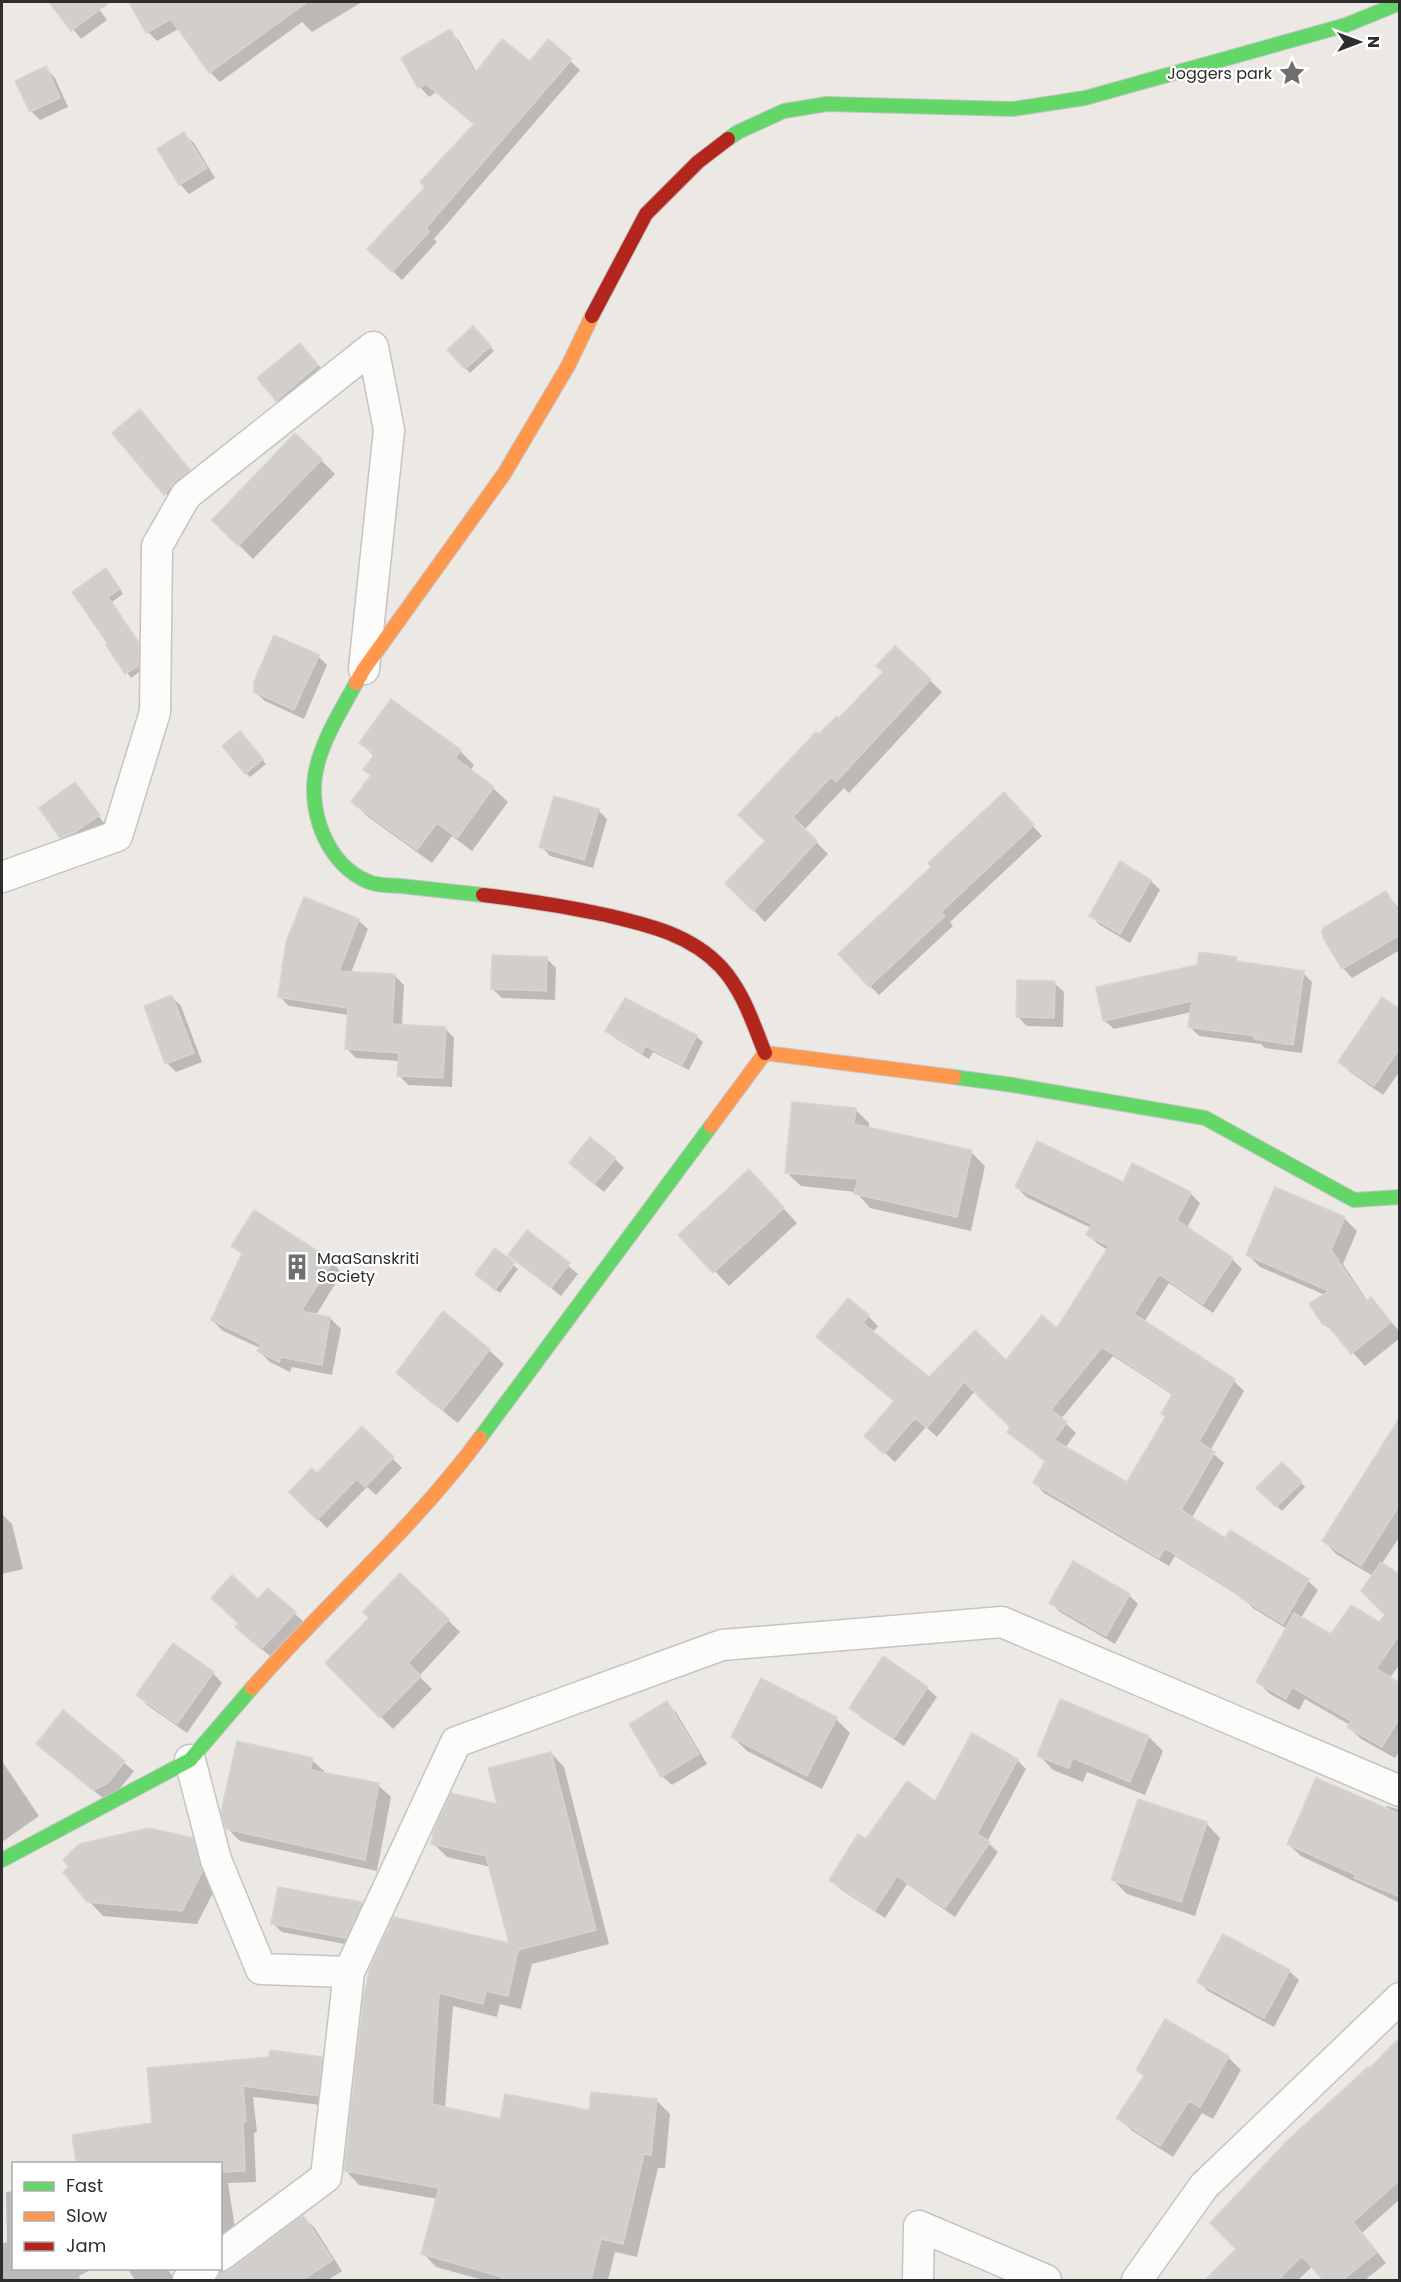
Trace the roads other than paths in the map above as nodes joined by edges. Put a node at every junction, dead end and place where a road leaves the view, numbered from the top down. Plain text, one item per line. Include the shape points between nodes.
1 (1400, 3) edge
2 (364, 669) junction
3 (2, 877) edge
4 (765, 1053) junction
5 (1400, 1197) edge
6 (190, 1760) junction
7 (1400, 1791) edge
8 (2, 1860) edge
9 (350, 1972) junction
10 (1400, 1998) edge
11 (222, 2255) edge
12 (201, 2270) edge
13 (188, 2280) edge
14 (918, 2280) edge
15 (1046, 2280) edge
16 (1137, 2280) edge

1 - 2 main road via 1346,25 1085,98 1013,109 827,104 784,111 738,132 698,162 646,214 568,366 504,474
2 - 3 street via 389,430 373,347 186,495 157,546 155,712 117,836
2 - 4 main road via 336,718 317,764 314,786 324,836 334,855 350,871 370,883 551,903 658,927 696,945 722,968 745,1002
4 - 5 main road via 1013,1085 1205,1118 1354,1200
4 - 6 main road via 449,1480 281,1655
6 - 8 main road
6 - 9 street via 216,1860 261,1969
7 - 9 street via 1002,1622 722,1645 456,1742
9 - 11 street via 326,2177
10 - 16 street via 1204,2186
12 - 13 street
14 - 15 street via 919,2226

